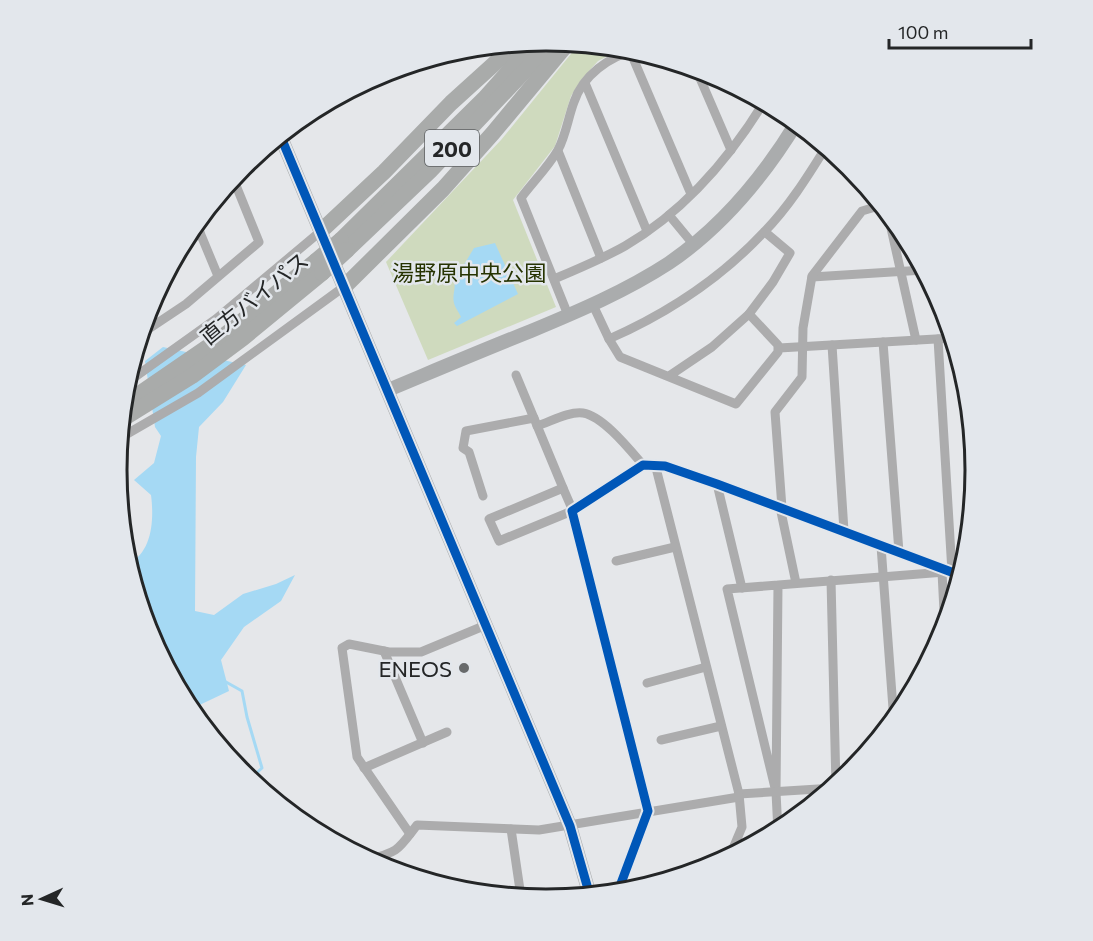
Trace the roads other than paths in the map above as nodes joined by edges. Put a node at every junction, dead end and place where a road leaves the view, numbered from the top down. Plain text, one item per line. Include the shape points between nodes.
1 (544, 51) edge
2 (526, 52) edge
3 (561, 52) edge
4 (506, 53) edge
5 (613, 57) edge
6 (636, 61) edge
7 (701, 81) edge
8 (585, 83) junction
9 (759, 109) edge
10 (792, 130) edge
11 (284, 144) edge
12 (731, 150) junction
13 (558, 151) junction
14 (821, 154) edge
15 (237, 188) edge
16 (691, 194) junction
17 (873, 208) edge
18 (669, 214) junction
19 (321, 231) junction
20 (647, 231) junction
21 (765, 232) junction
22 (200, 233) edge
23 (892, 234) edge
24 (693, 244) junction
25 (344, 245) junction
26 (601, 258) junction
27 (319, 267) junction
28 (901, 270) junction
29 (915, 270) edge
30 (218, 276) junction
31 (812, 277) junction
32 (554, 279) junction
33 (345, 286) junction
34 (593, 305) junction
35 (749, 314) junction
36 (568, 315) junction
37 (153, 326) edge
38 (609, 339) junction
39 (938, 339) junction
40 (945, 339) edge
41 (916, 340) junction
42 (883, 342) junction
43 (832, 345) junction
44 (801, 347) junction
45 (778, 348) junction
46 (138, 375) edge
47 (516, 375) dead end
48 (669, 376) junction
49 (388, 390) junction
50 (134, 398) edge
51 (131, 414) edge
52 (536, 422) junction
53 (129, 433) edge
54 (655, 464) junction
55 (643, 465) junction
56 (717, 484) junction
57 (563, 488) junction
58 (483, 496) dead end
59 (781, 508) junction
60 (573, 511) junction
61 (844, 531) junction
62 (882, 546) junction
63 (675, 547) junction
64 (899, 552) junction
65 (616, 561) dead end
66 (952, 573) edge
67 (884, 576) junction
68 (831, 580) junction
69 (796, 583) junction
70 (778, 585) junction
71 (742, 588) junction
72 (486, 626) junction
73 (384, 651) junction
74 (706, 668) junction
75 (647, 683) dead end
76 (893, 707) edge
77 (721, 726) junction
78 (447, 732) dead end
79 (661, 740) dead end
80 (423, 743) junction
81 (364, 768) junction
82 (835, 775) edge
83 (820, 788) edge
84 (776, 792) junction
85 (739, 796) junction
86 (648, 811) junction
87 (777, 821) edge
88 (570, 826) junction
89 (511, 830) junction
90 (410, 834) junction
91 (734, 846) edge
92 (383, 857) edge
93 (621, 883) edge
94 (588, 887) edge
95 (520, 889) edge

1 - 25 highway, 直方バイパス / 200 via 430,171
2 - 25 highway, 直方バイパス / 200
3 - 33 highway via 444,189
4 - 19 highway
5 - 8 street
6 - 16 street
7 - 12 street
8 - 13 street via 575,98
8 - 20 street
9 - 12 street
10 - 24 street via 743,198
11 - 19 street
12 - 16 street
13 - 26 street
13 - 32 street via 521,198
14 - 21 street
15 - 30 street via 260,242
16 - 18 street
17 - 31 street via 862,211
18 - 20 street
18 - 24 street
19 - 33 street
19 - 46 street via 216,319
20 - 26 street
21 - 35 street via 790,253
21 - 38 street via 714,276 660,314
22 - 30 street
23 - 28 street
24 - 34 street via 671,262
25 - 27 highway, 直方バイパス / 200, bridge
26 - 32 street
27 - 50 highway, 直方バイパス / 200
27 - 51 highway, 直方バイパス / 200 via 217,357
28 - 29 street
28 - 31 street
28 - 41 street
30 - 37 street
31 - 44 street
32 - 36 street
33 - 49 street
33 - 53 street via 198,393
34 - 36 street
34 - 38 street
35 - 45 street
35 - 48 street via 720,341
36 - 49 street
38 - 48 street via 620,357
39 - 40 street
39 - 41 street
39 - 66 street
41 - 42 street
42 - 43 street
42 - 64 street
43 - 44 street
43 - 61 street
44 - 45 street
44 - 59 street via 802,377 775,412
45 - 48 street via 736,404
47 - 52 street
49 - 72 street
52 - 55 street via 584,413 607,427
52 - 57 street
52 - 58 street via 466,431 463,448 469,452
54 - 55 street
54 - 56 street
54 - 63 street
55 - 60 street
56 - 59 street
56 - 71 street
57 - 60 street
57 - 60 street via 489,519 499,541
59 - 61 street
59 - 69 street
60 - 86 street
61 - 62 street
62 - 64 street
62 - 67 street
63 - 65 street
63 - 74 street
64 - 66 street
66 - 67 street
67 - 68 street
67 - 76 street
68 - 69 street
68 - 82 street
69 - 70 street
70 - 71 street
70 - 84 street
71 - 84 street via 727,589
72 - 73 street via 421,652
72 - 88 street
73 - 80 street
73 - 81 street via 349,644 342,648 357,757
74 - 75 street
74 - 77 street
77 - 79 street
77 - 85 street
78 - 80 street
80 - 81 street
81 - 90 street
83 - 84 street
84 - 85 street
84 - 87 street
85 - 86 street
85 - 91 street via 742,826
86 - 88 street
86 - 93 street
88 - 89 street
88 - 94 street
89 - 90 street via 417,825
89 - 95 street
90 - 92 street via 401,847

